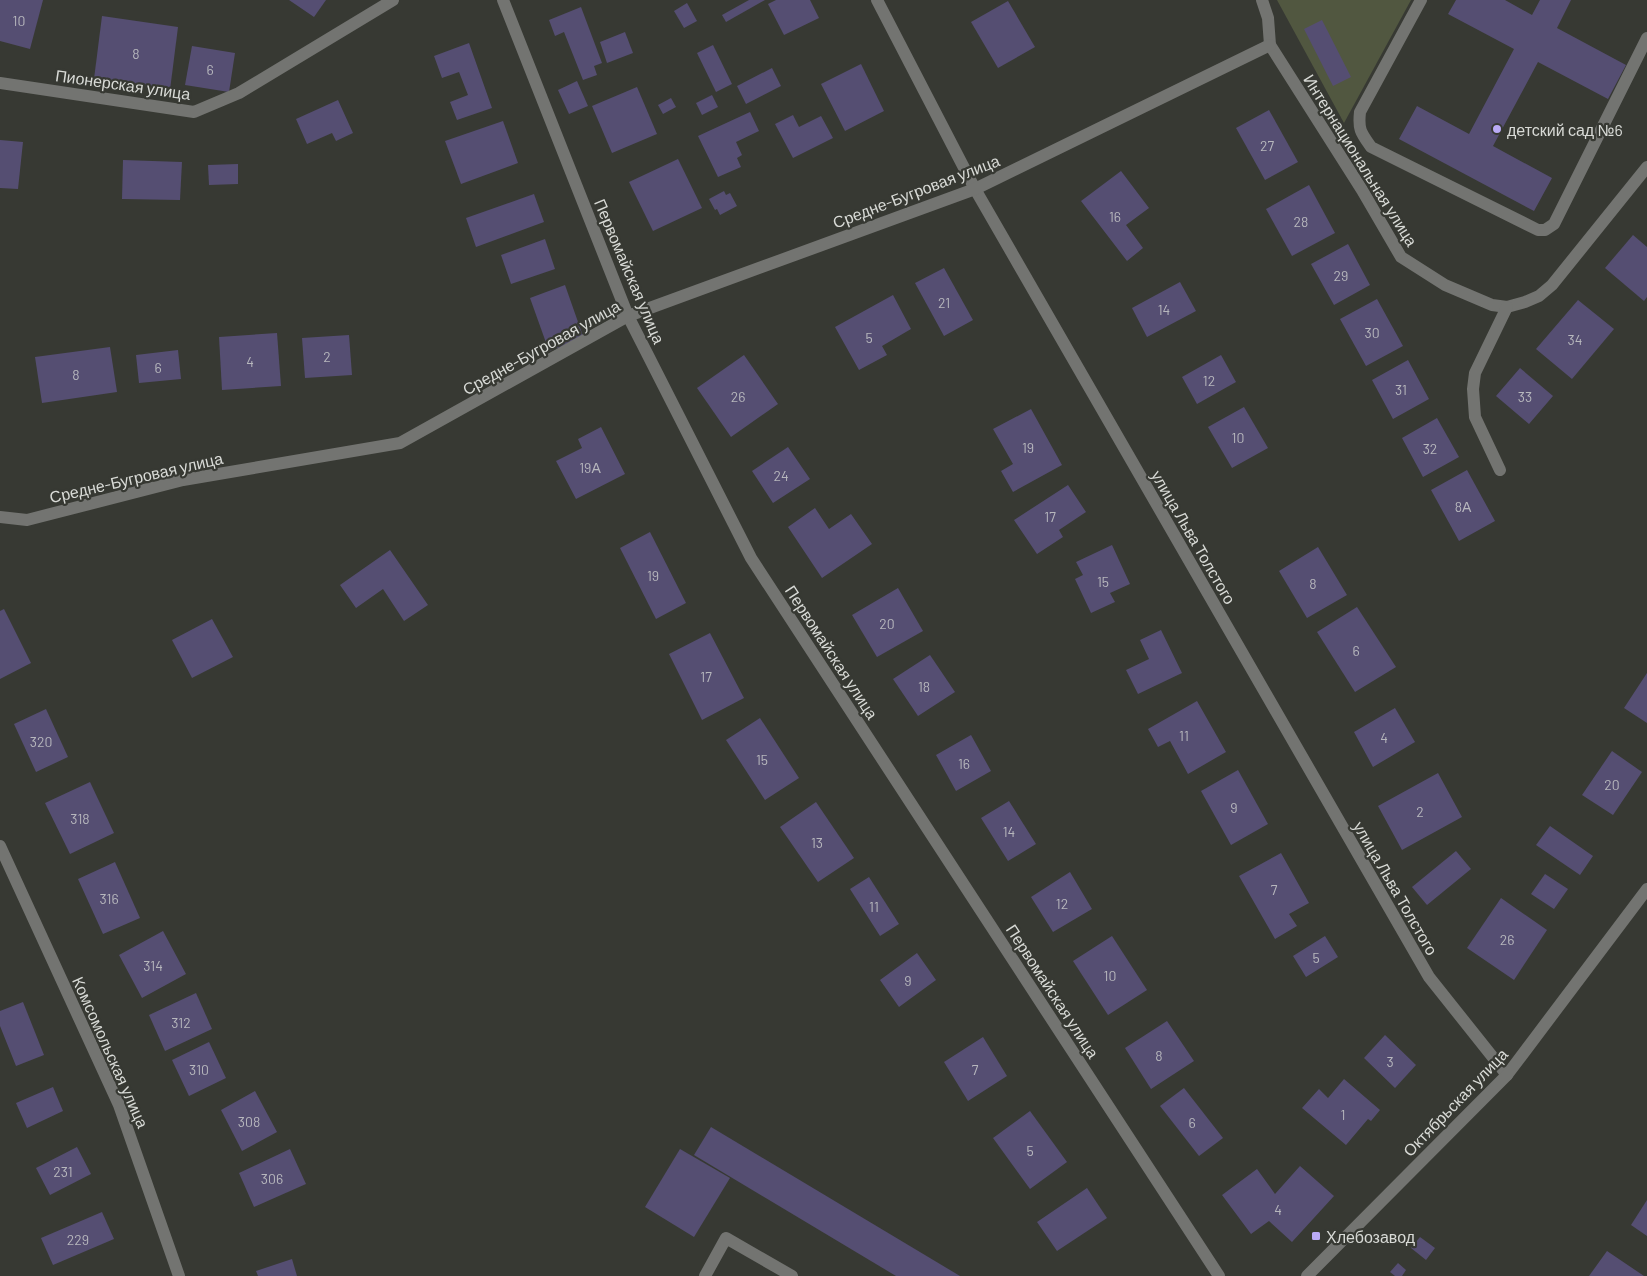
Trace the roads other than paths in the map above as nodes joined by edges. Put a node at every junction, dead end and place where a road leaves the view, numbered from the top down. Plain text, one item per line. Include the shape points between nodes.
1 (394, 0) edge
2 (503, 0) edge
3 (878, 0) edge
4 (1262, 0) edge
5 (1421, 0) edge
6 (1647, 38) edge
7 (1270, 45) junction
8 (0, 83) edge
9 (1647, 167) edge
10 (975, 189) junction
11 (1507, 308) junction
12 (628, 316) junction
13 (1500, 470) dead end
14 (0, 517) edge
15 (0, 846) edge
16 (1647, 889) edge
17 (1507, 1074) junction
18 (178, 1276) edge
19 (705, 1276) edge
20 (792, 1276) edge
21 (1219, 1276) edge
22 (1307, 1276) edge

1 - 8 street, Пионерская улица via 239,93 194,112
2 - 12 street, Первомайская улица
3 - 10 street, улица Льва Толстого
4 - 7 street, Интернациональная улица via 1268,18
5 - 6 street via 1360,112 1358,126 1371,147 1538,230 1554,224
7 - 10 street, Средне-Бугровая улица
7 - 11 street, Интернациональная улица via 1401,257 1445,285
9 - 11 street via 1552,285 1539,296
10 - 12 street, Средне-Бугровая улица
10 - 17 street, улица Льва Толстого via 1429,977
11 - 13 street via 1475,373 1473,389 1476,417
12 - 14 street, Средне-Бугровая улица via 400,443 183,480 26,520
12 - 21 street, Первомайская улица via 751,558
15 - 18 street, Комсомольская улица via 119,1105
16 - 17 street, Октябрьская улица
17 - 22 street, Октябрьская улица
19 - 20 street via 726,1238

